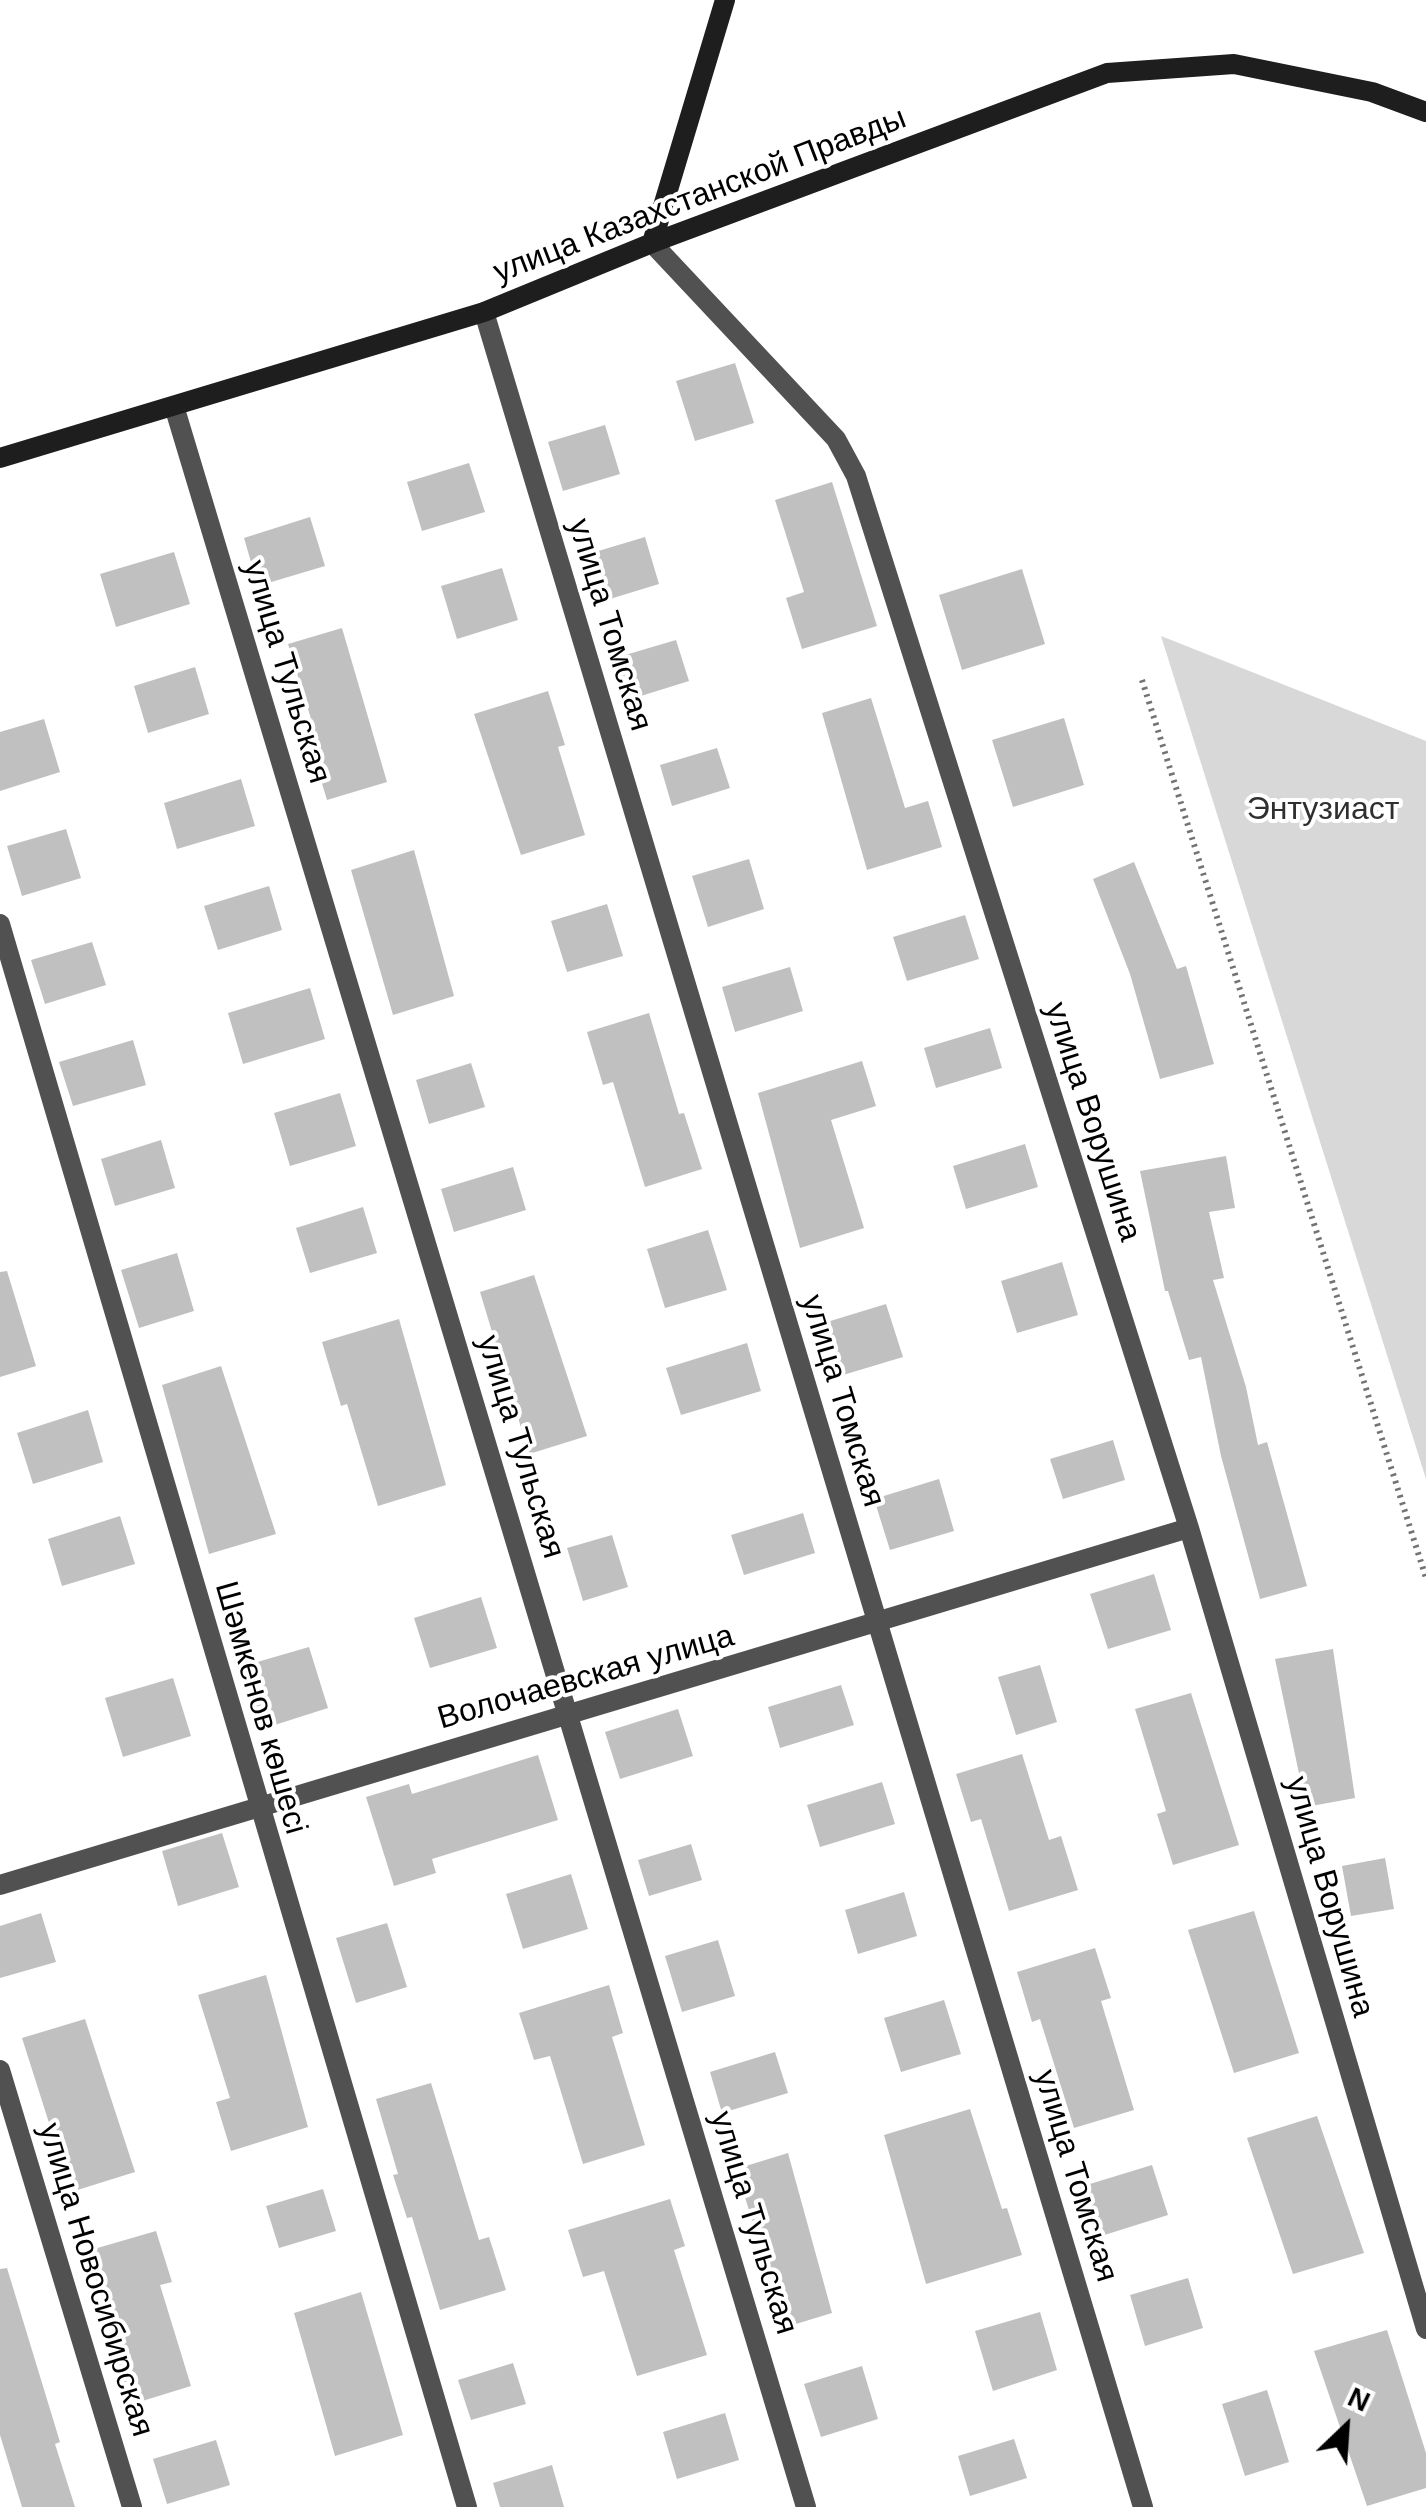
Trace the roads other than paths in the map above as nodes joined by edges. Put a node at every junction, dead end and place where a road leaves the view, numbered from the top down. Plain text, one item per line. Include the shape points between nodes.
1 (724, 0) edge
2 (1426, 112) edge
3 (652, 244) junction
4 (484, 312) junction
5 (174, 406) junction
6 (0, 458) edge
7 (0, 924) edge
8 (1189, 1528) junction
9 (878, 1624) junction
10 (569, 1715) junction
11 (257, 1806) junction
12 (0, 1885) edge
13 (0, 2070) edge
14 (1426, 2329) edge
15 (132, 2507) edge
16 (467, 2507) edge
17 (806, 2507) edge
18 (1143, 2507) edge

1 - 3 street
2 - 3 street, улица Казахстанской Правды via 1372,92 1234,64 1107,73
3 - 4 street, улица Казахстанской Правды
3 - 8 street, улица Ворушина via 836,438 856,476
4 - 5 street, улица Казахстанской Правды
4 - 9 street, улица Томская
5 - 6 street, улица Казахстанской Правды
5 - 10 street, улица Тульская
7 - 11 street, Шәмкенов көшесі
8 - 9 street, Волочаевская улица
8 - 14 street, улица Ворушина
9 - 10 street, Волочаевская улица
9 - 18 street, улица Томская
10 - 11 street, Волочаевская улица
10 - 17 street, улица Тульская
11 - 12 street, Волочаевская улица
11 - 16 street, Шәмкенов көшесі
13 - 15 street, улица Новосибирская

